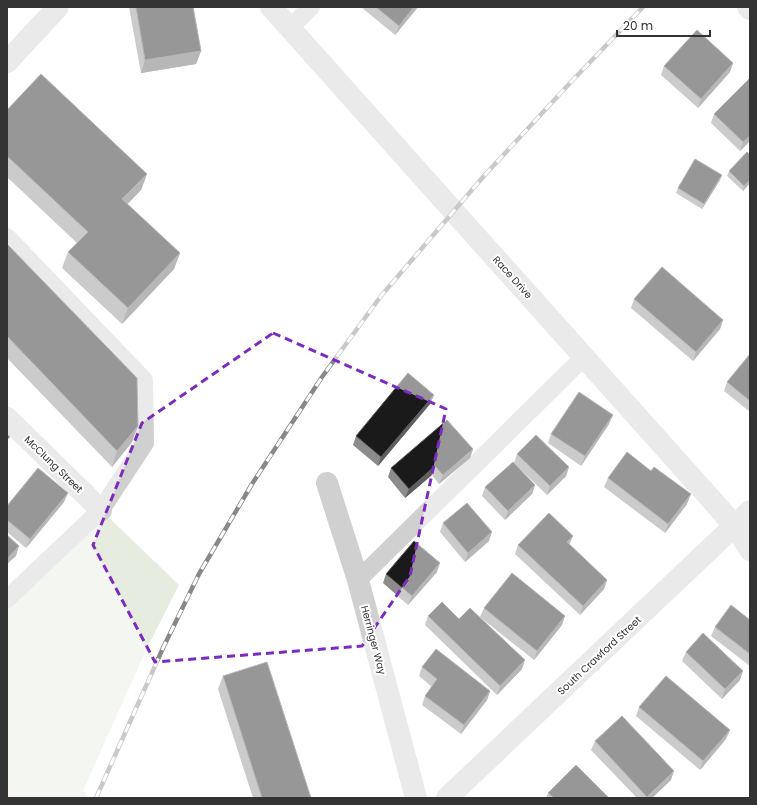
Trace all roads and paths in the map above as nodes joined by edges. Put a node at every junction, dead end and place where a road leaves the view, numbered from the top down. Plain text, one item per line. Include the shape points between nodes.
1 (58, 7) edge
2 (271, 7) edge
3 (311, 7) edge
4 (748, 7) edge
5 (750, 9) edge
6 (290, 28) junction
7 (7, 62) edge
8 (7, 237) edge
9 (584, 357) junction
10 (7, 418) edge
11 (327, 483) dead end
12 (101, 510) junction
13 (750, 511) edge
14 (735, 526) junction
15 (750, 550) edge
16 (358, 580) junction
17 (7, 599) edge
18 (416, 798) edge
19 (447, 798) edge

1 - 7 street
2 - 6 street, Race Drive
3 - 6 lane
4 - 5 street
6 - 9 street, Race Drive
8 - 12 lane via 144,380 145,443
9 - 14 street, Race Drive
9 - 16 lane
10 - 12 street, McClung Street
11 - 16 street, Herringer Way
12 - 17 lane
13 - 14 street, South Crawford Street
14 - 15 street, Race Drive
14 - 19 street, South Crawford Street
16 - 18 street, Herringer Way

